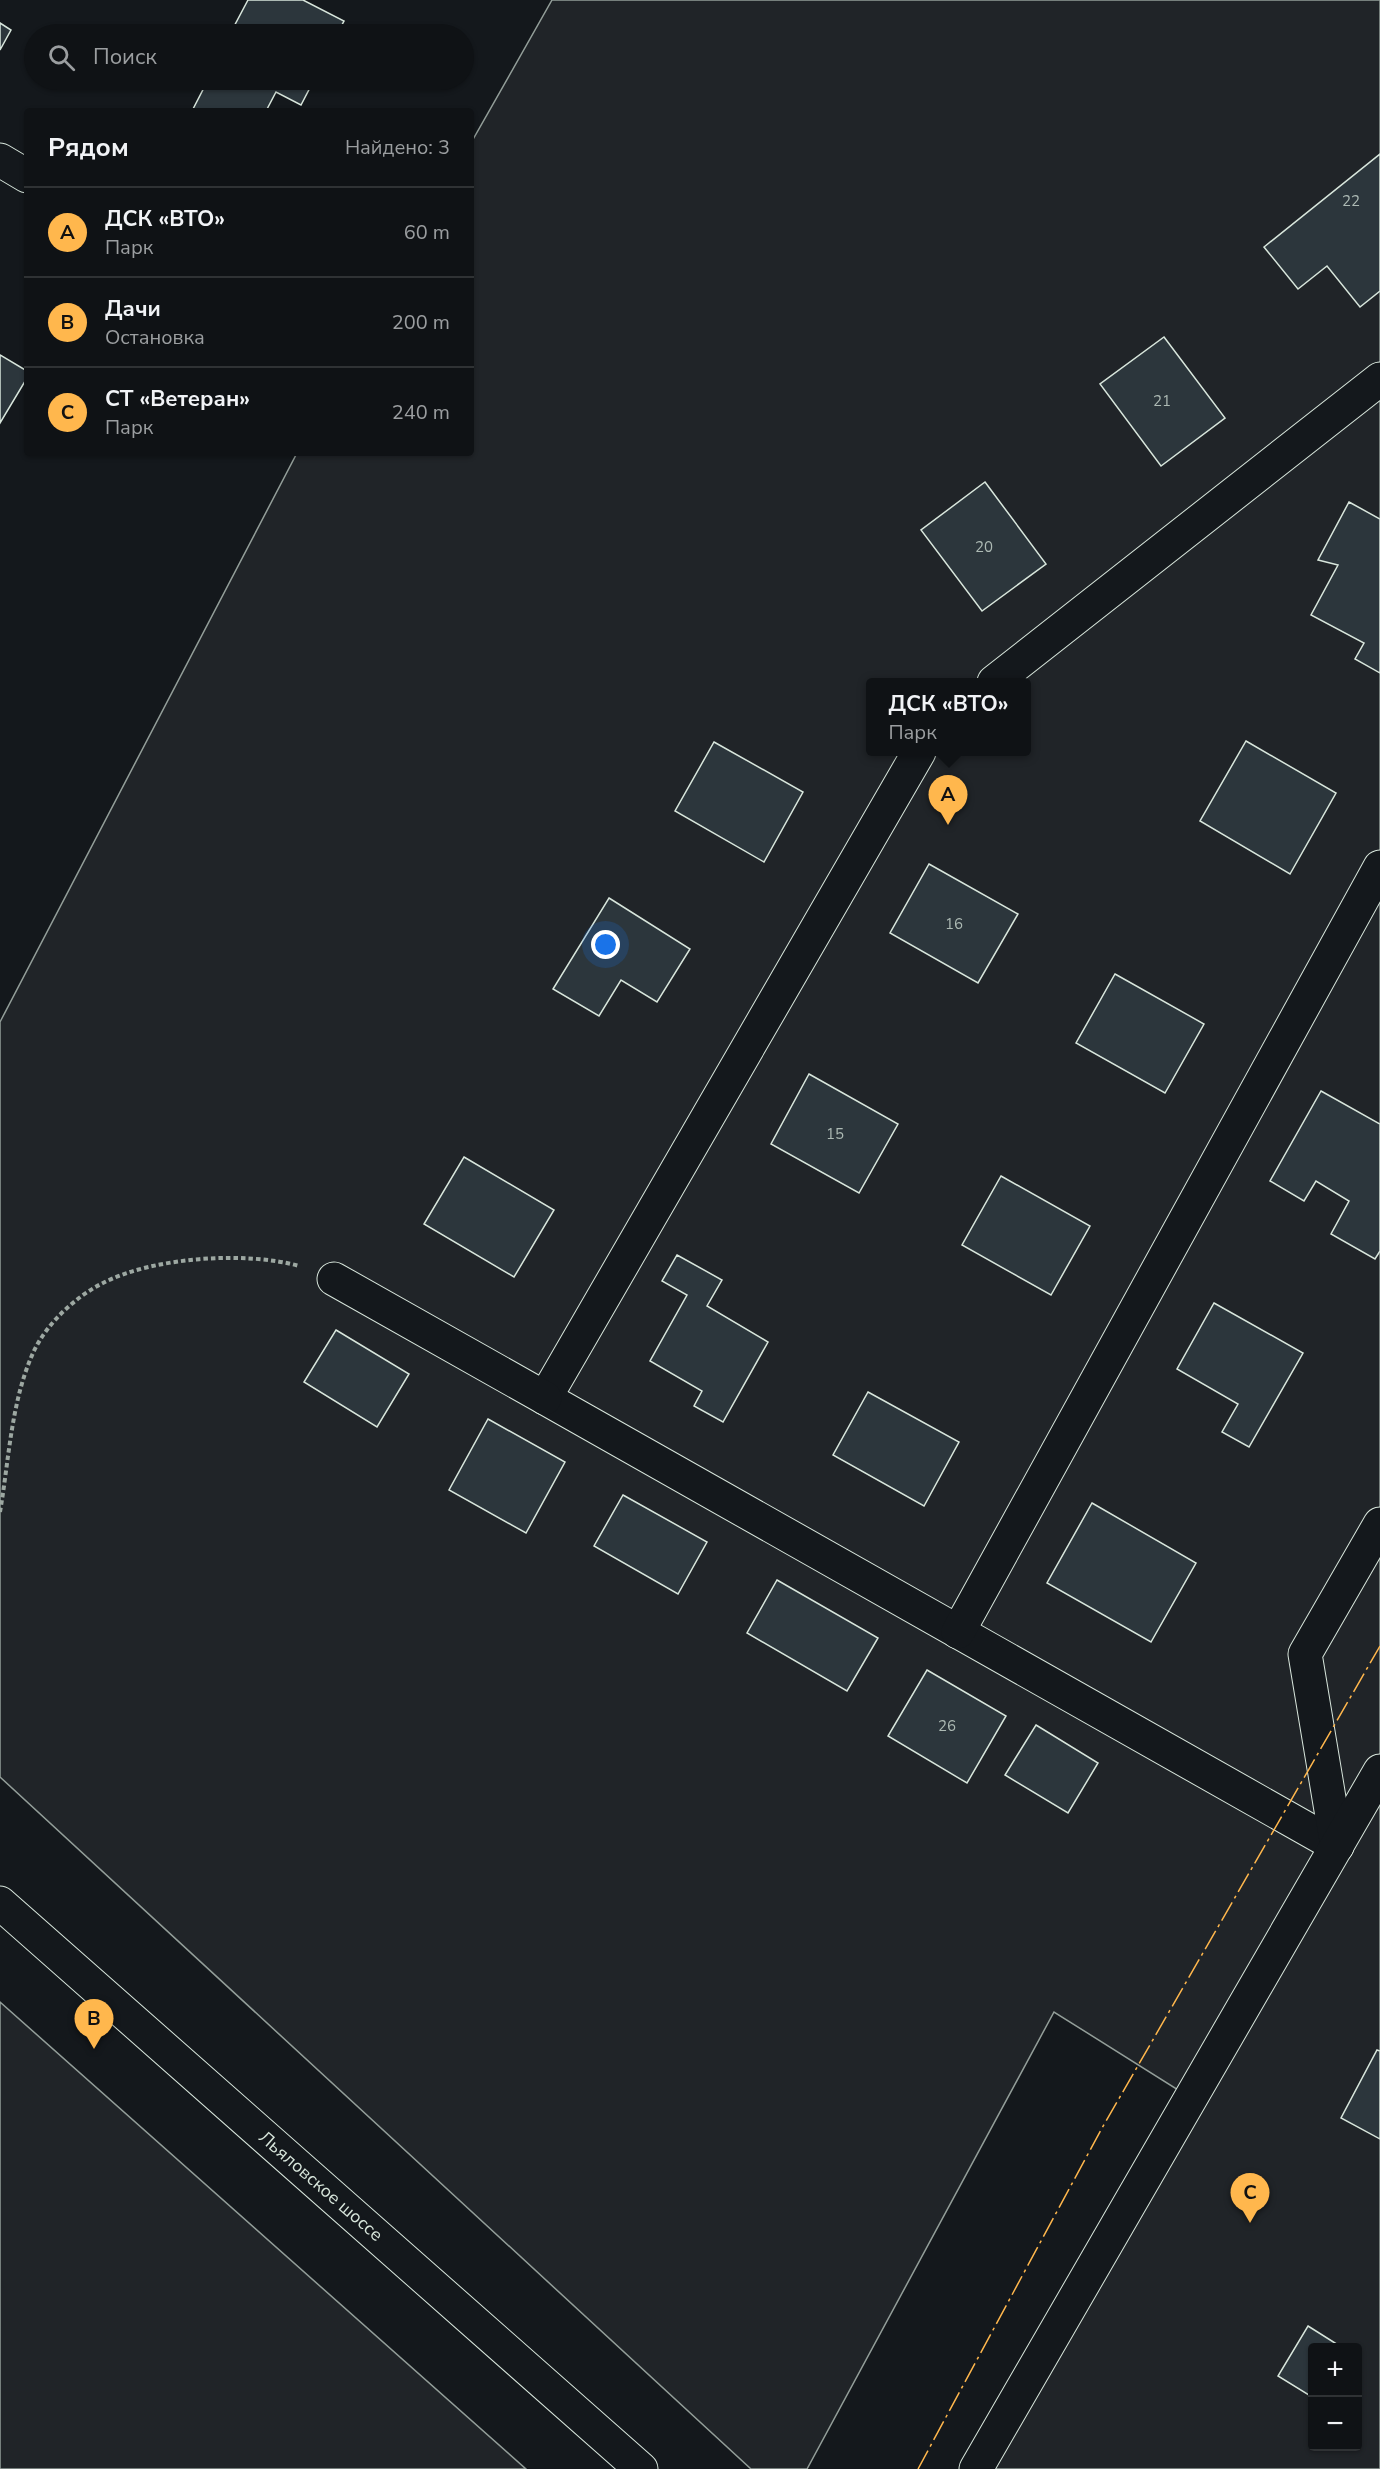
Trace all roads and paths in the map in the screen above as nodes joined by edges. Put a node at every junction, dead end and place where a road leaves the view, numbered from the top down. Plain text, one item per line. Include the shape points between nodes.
1 (0, 160) edge
2 (24, 174) edge
3 (1380, 379) edge
4 (999, 678) edge
5 (917, 756) edge
6 (1380, 867) edge
7 (334, 1279) joint
8 (545, 1398) junction
9 (0, 1512) edge
10 (1380, 1524) edge
11 (958, 1632) junction
12 (1380, 1771) edge
13 (1337, 1846) junction
14 (0, 1903) edge
15 (641, 2469) edge
16 (976, 2469) edge

1 - 2 street
3 - 4 street
5 - 8 street
6 - 11 street
7 - 8 street
7 - 9 path via 282,1261 205,1260 126,1273 81,1296 48,1330 26,1371
8 - 11 street
10 - 13 street via 1305,1654
11 - 13 street
12 - 13 street
13 - 16 street
14 - 15 street, Льяловское шоссе

